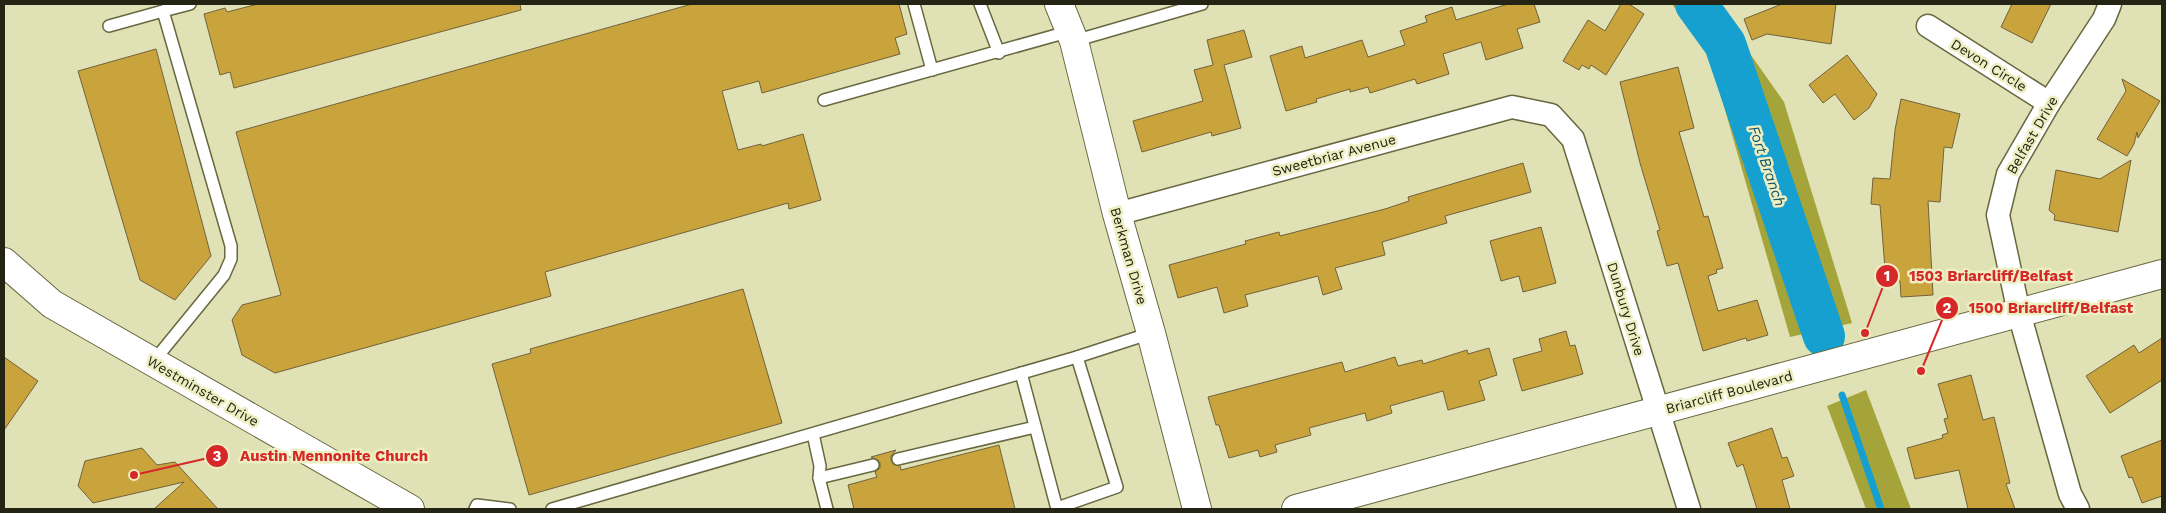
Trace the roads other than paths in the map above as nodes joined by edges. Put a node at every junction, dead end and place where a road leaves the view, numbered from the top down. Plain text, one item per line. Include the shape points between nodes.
1 (190, 4) edge
2 (914, 4) edge
3 (980, 4) edge
4 (1059, 4) edge
5 (1202, 4) edge
6 (2110, 4) edge
7 (163, 12) junction
8 (109, 26) dead end
9 (1928, 26) dead end
10 (1073, 36) junction
11 (999, 52) junction
12 (932, 70) junction
13 (824, 100) dead end
14 (2049, 103) junction
15 (1551, 114) joint
16 (1117, 214) junction
17 (4, 262) edge
18 (2162, 274) edge
19 (2019, 313) junction
20 (1152, 333) junction
21 (1077, 357) junction
22 (153, 362) junction
23 (1021, 373) junction
24 (1658, 412) junction
25 (1035, 427) junction
26 (813, 434) junction
27 (898, 459) dead end
28 (874, 465) dead end
29 (819, 478) junction
30 (410, 509) edge
31 (475, 509) edge
32 (510, 509) edge
33 (552, 509) edge
34 (827, 509) edge
35 (1057, 509) edge
36 (1197, 509) edge
37 (1296, 509) edge
38 (1689, 509) edge
39 (2078, 509) edge

1 - 7 lane
2 - 12 lane
3 - 11 lane
4 - 10 street, Berkman Drive
5 - 10 lane
6 - 14 street, Belfast Drive via 2104,19
7 - 8 lane
7 - 22 lane via 232,246 224,275
9 - 14 street, Devon Circle
10 - 11 lane
10 - 16 street, Berkman Drive
11 - 12 lane
12 - 13 lane
14 - 19 street, Belfast Drive via 2008,174 1998,215
15 - 16 street, Sweetbriar Avenue via 1512,107
15 - 24 street, Dunbury Drive via 1573,139
16 - 20 street, Berkman Drive
17 - 22 street, Westminster Drive via 52,304
18 - 19 street, Briarcliff Boulevard
19 - 24 street, Briarcliff Boulevard
19 - 39 street, Belfast Drive via 2070,494
20 - 21 lane
20 - 36 street, Berkman Drive
21 - 23 lane
21 - 35 lane via 1118,488
22 - 30 street, Westminster Drive
23 - 25 lane
23 - 26 lane
24 - 37 street, Briarcliff Boulevard
24 - 38 street, Dunbury Drive
25 - 27 lane
25 - 35 lane
26 - 29 lane via 820,466
26 - 33 lane
28 - 29 lane
29 - 34 lane
31 - 32 lane via 477,505

